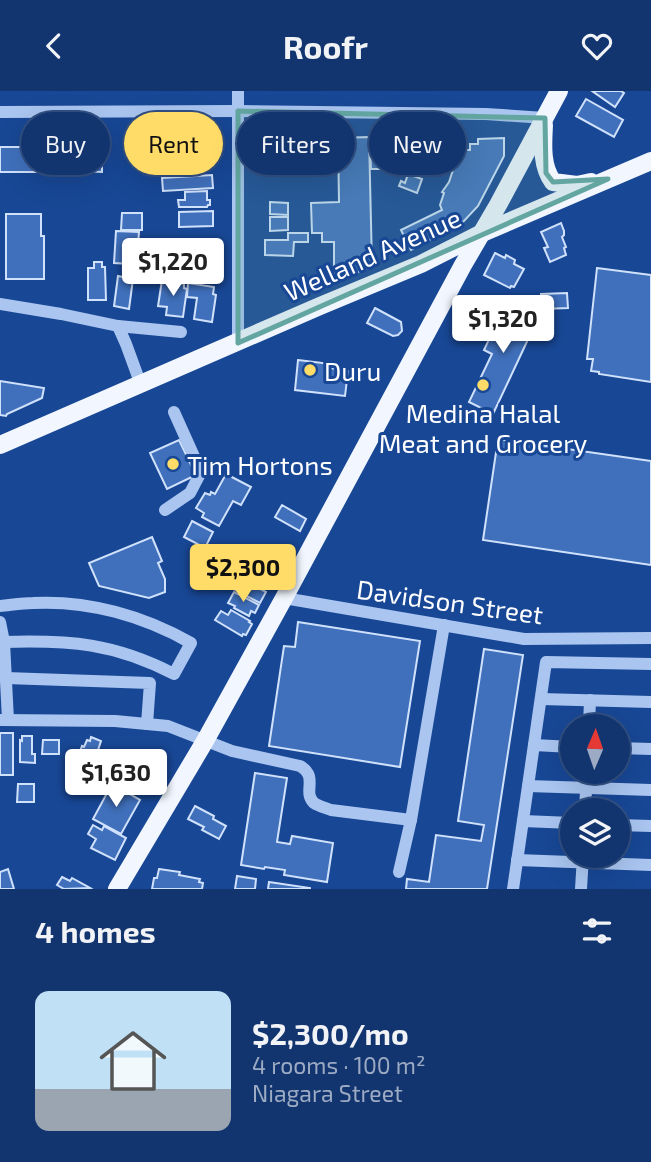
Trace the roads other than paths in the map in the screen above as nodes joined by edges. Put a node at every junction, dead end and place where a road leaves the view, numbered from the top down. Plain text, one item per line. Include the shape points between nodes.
1 (238, 91) edge
2 (559, 91) edge
3 (238, 111) junction
4 (0, 112) edge
5 (545, 118) junction
6 (651, 161) edge
7 (608, 180) junction
8 (480, 234) junction
9 (0, 304) edge
10 (118, 326) junction
11 (181, 332) dead end
12 (238, 343) junction
13 (141, 385) junction
14 (174, 412) dead end
15 (0, 445) edge
16 (165, 510) dead end
17 (284, 598) junction
18 (0, 606) edge
19 (0, 622) edge
20 (444, 625) junction
21 (646, 638) edge
22 (572, 639) junction
23 (5, 642) junction
24 (572, 662) junction
25 (152, 664) junction
26 (646, 664) edge
27 (3, 665) edge
28 (6, 678) junction
29 (150, 683) junction
30 (541, 699) junction
31 (590, 700) junction
32 (651, 702) edge
33 (589, 714) edge
34 (4, 720) edge
35 (148, 724) junction
36 (205, 741) junction
37 (534, 745) junction
38 (560, 746) edge
39 (630, 748) edge
40 (651, 749) edge
41 (586, 784) edge
42 (528, 786) junction
43 (586, 788) junction
44 (651, 790) edge
45 (586, 798) edge
46 (411, 820) junction
47 (523, 821) junction
48 (560, 823) edge
49 (630, 825) edge
50 (651, 826) edge
51 (560, 859) edge
52 (517, 860) junction
53 (630, 863) edge
54 (651, 865) edge
55 (582, 868) edge
56 (398, 872) dead end
57 (117, 889) edge
58 (513, 889) edge
59 (581, 889) edge

1 - 3 street
2 - 5 main road
3 - 4 street
3 - 5 street
3 - 12 street
5 - 7 main road via 546,173 553,182 577,185
5 - 8 main road
6 - 7 main road, Welland Avenue
7 - 8 main road, Welland Avenue
8 - 12 main road, Welland Avenue
8 - 17 main road
9 - 10 street
10 - 11 street
10 - 13 street
12 - 13 main road, Welland Avenue
13 - 15 main road, Welland Avenue
14 - 16 street via 201,472 190,493
17 - 20 street, Davidson Street
17 - 36 main road
18 - 25 street via 34,603 93,608 145,621 191,643 174,674
19 - 23 street
20 - 22 street, Davidson Street via 524,639
20 - 46 street
21 - 22 street, Davidson Street
21 - 26 street
22 - 24 street
23 - 25 street via 81,643
23 - 27 street
24 - 26 street
24 - 30 street via 546,662
25 - 29 street
27 - 28 street
28 - 29 street
28 - 34 street
29 - 35 street
30 - 31 street
30 - 37 street
31 - 32 street
31 - 33 street
34 - 35 street
35 - 36 street via 168,726
36 - 46 street via 300,766 310,775 313,802 331,810
36 - 57 main road
37 - 38 street
37 - 42 street
39 - 40 street
41 - 43 street
42 - 43 street
42 - 47 street
43 - 44 street
43 - 45 street
46 - 56 street
47 - 48 street
47 - 52 street
49 - 50 street
51 - 52 street
52 - 58 street
53 - 54 street
55 - 59 street

